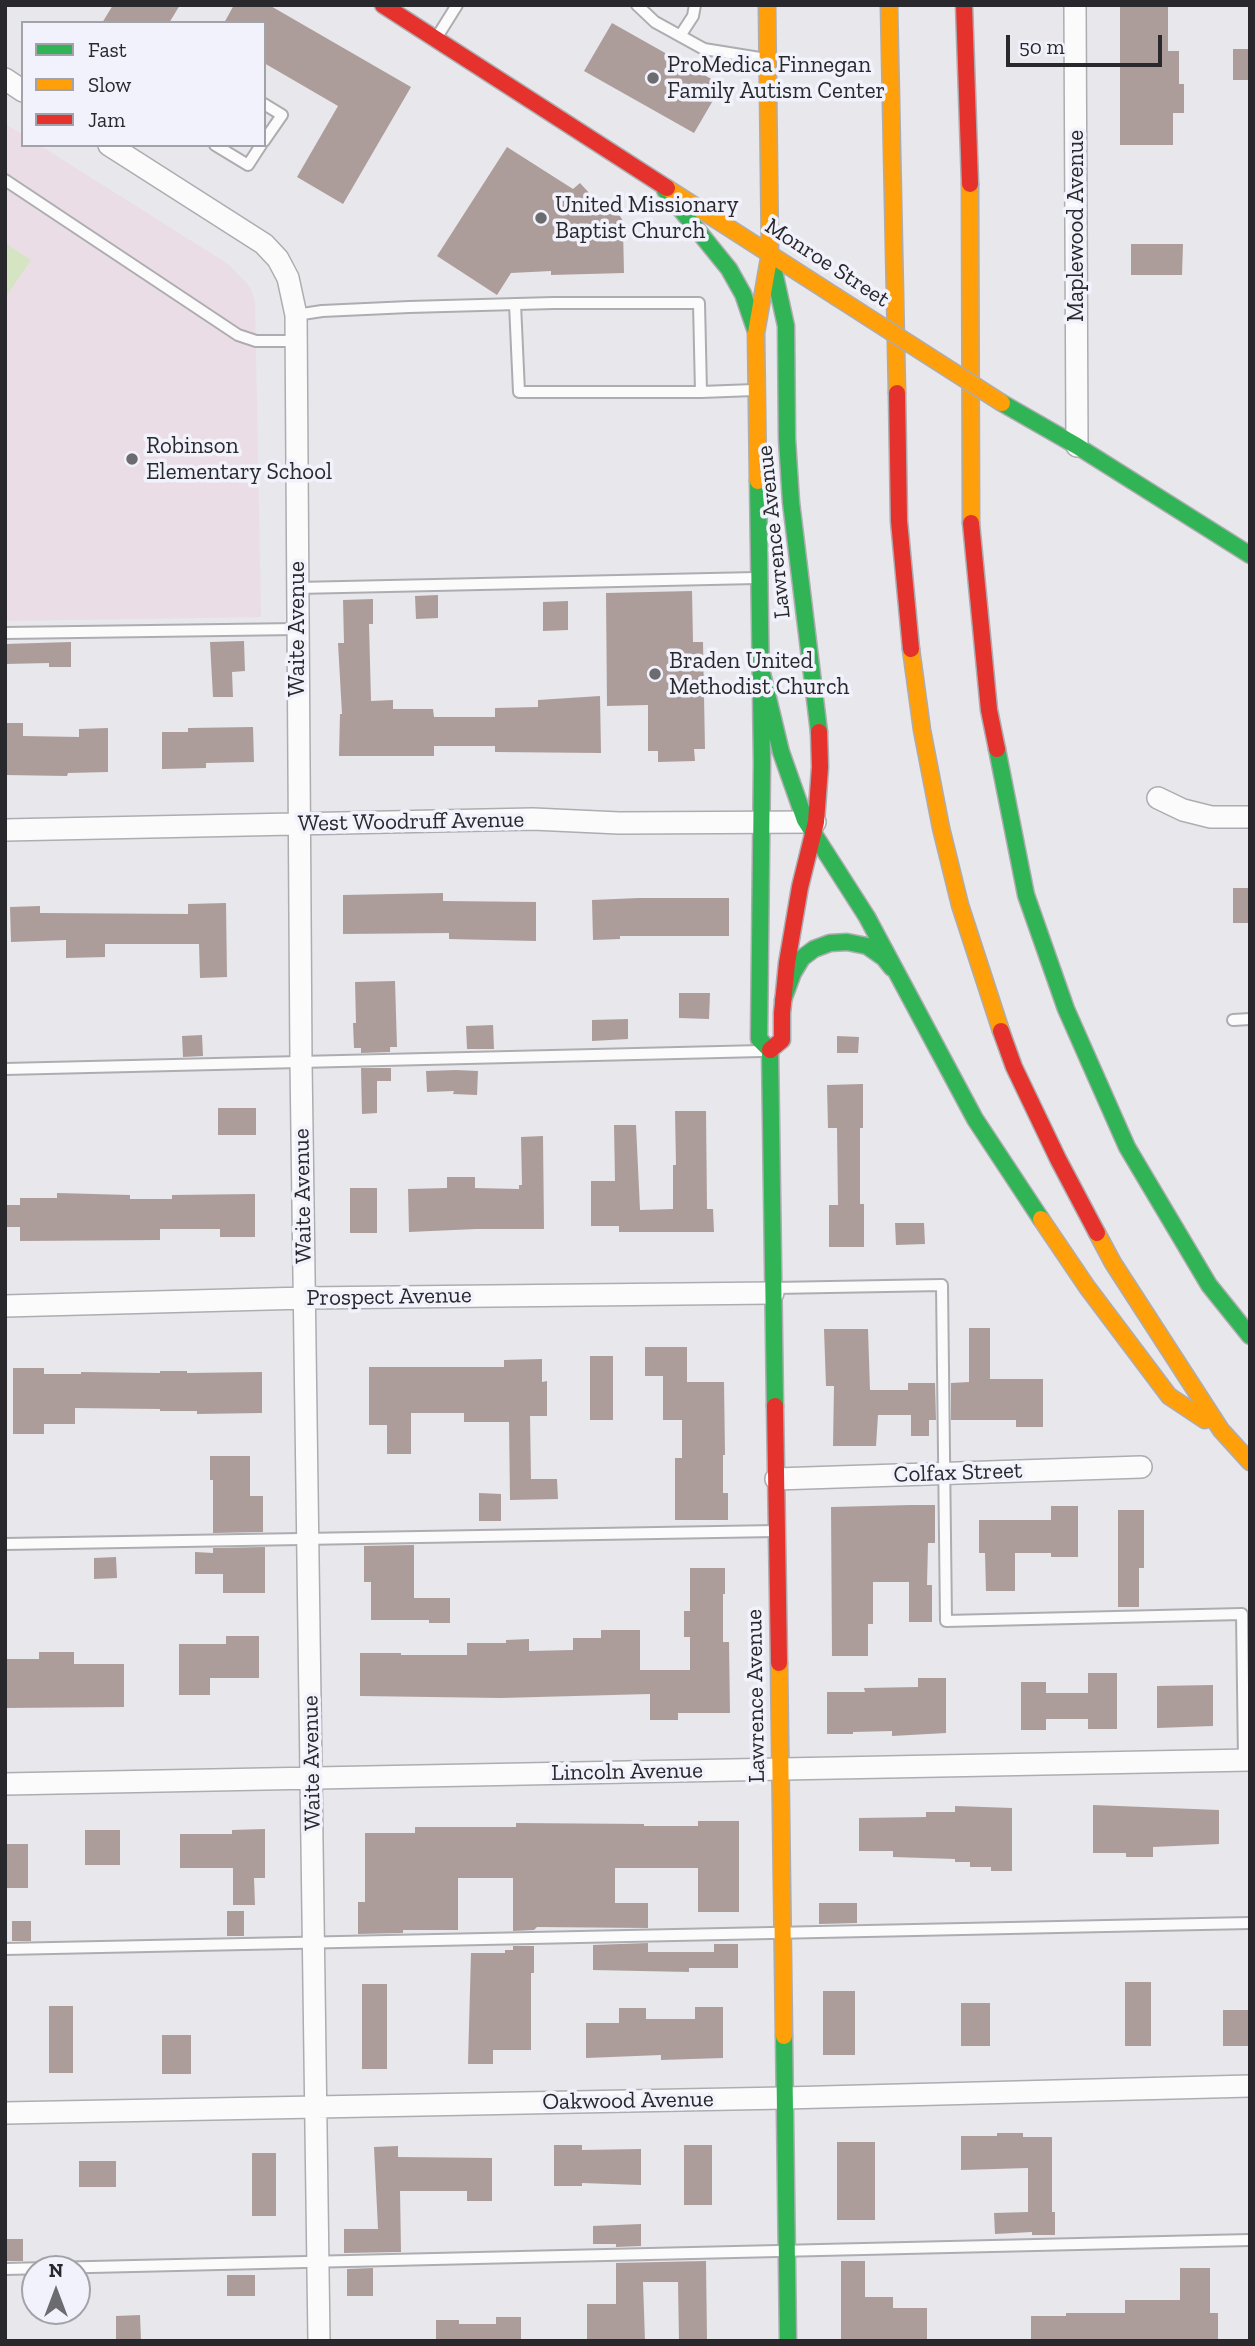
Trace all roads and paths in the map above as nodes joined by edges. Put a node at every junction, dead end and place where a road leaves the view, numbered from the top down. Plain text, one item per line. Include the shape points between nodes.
1 (383, 5) edge
2 (457, 5) edge
3 (637, 5) edge
4 (695, 5) edge
5 (767, 5) edge
6 (889, 5) edge
7 (964, 5) edge
8 (977, 5) edge
9 (1075, 5) edge
10 (680, 36) junction
11 (436, 39) junction
12 (768, 59) junction
13 (5, 79) edge
14 (21, 90) edge
15 (266, 105) edge
16 (266, 139) edge
17 (117, 147) edge
18 (218, 147) edge
19 (260, 147) edge
20 (5, 180) edge
21 (658, 182) junction
22 (970, 185) junction
23 (770, 253) junction
24 (515, 304) junction
25 (296, 316) junction
26 (756, 333) junction
27 (296, 341) junction
28 (757, 390) junction
29 (701, 392) junction
30 (1077, 446) junction
31 (1250, 555) edge
32 (760, 578) junction
33 (297, 588) junction
34 (297, 629) junction
35 (5, 633) edge
36 (761, 669) junction
37 (1158, 798) dead end
38 (1250, 817) edge
39 (762, 822) junction
40 (299, 824) junction
41 (812, 826) junction
42 (5, 830) edge
43 (898, 974) junction
44 (783, 1000) junction
45 (1250, 1019) edge
46 (1233, 1020) dead end
47 (770, 1050) junction
48 (301, 1062) junction
49 (5, 1069) edge
50 (773, 1290) junction
51 (305, 1298) junction
52 (5, 1306) edge
53 (1250, 1336) edge
54 (1221, 1430) junction
55 (1250, 1462) edge
56 (1141, 1467) dead end
57 (944, 1474) junction
58 (776, 1479) junction
59 (776, 1531) junction
60 (309, 1538) junction
61 (5, 1544) edge
62 (1247, 1760) edge
63 (780, 1769) junction
64 (312, 1778) junction
65 (5, 1784) edge
66 (1250, 1923) edge
67 (782, 1933) junction
68 (315, 1943) junction
69 (5, 1949) edge
70 (1250, 2086) edge
71 (785, 2098) junction
72 (317, 2107) junction
73 (5, 2113) edge
74 (1250, 2240) edge
75 (787, 2252) junction
76 (319, 2263) junction
77 (5, 2269) edge
78 (320, 2341) edge
79 (788, 2341) edge

1 - 11 main road, Monroe Street
2 - 11 lane
3 - 10 lane
4 - 10 lane
5 - 12 main road, Lawrence Avenue
6 - 54 main road via 900,521 922,730 941,828 960,905 1014,1067 1087,1216
7 - 22 main road
8 - 22 main road
9 - 30 street, Maplewood Avenue
10 - 12 lane via 704,49
11 - 21 main road, Monroe Street
12 - 23 main road, Lawrence Avenue
13 - 14 street
15 - 16 lane via 282,115
17 - 25 street, Waite Avenue via 264,244 288,278
18 - 19 lane via 248,165
20 - 27 lane via 237,335 256,341
21 - 23 main road, Monroe Street
21 - 26 main road via 729,269
22 - 53 main road via 971,518 989,710 1026,895 1066,1009 1127,1147 1209,1285
23 - 26 main road, Lawrence Avenue
23 - 30 main road, Monroe Street, bridge via 1002,403
23 - 41 main road, Lawrence Avenue via 786,326 791,502 820,746
24 - 25 lane via 323,311
24 - 29 lane via 519,392
24 - 29 lane via 699,303
25 - 27 street, Waite Avenue
26 - 28 main road, Lawrence Avenue
27 - 33 street, Waite Avenue
28 - 29 lane
28 - 32 main road, Lawrence Avenue
30 - 31 main road, Monroe Street
32 - 33 lane
32 - 36 main road, Lawrence Avenue
33 - 34 street, Waite Avenue
34 - 35 lane
34 - 40 street, Waite Avenue
36 - 39 main road, Lawrence Avenue
36 - 41 main road via 781,752
37 - 38 street via 1210,817
39 - 40 street, West Woodruff Avenue via 533,819
39 - 41 street, West Woodruff Avenue
39 - 47 main road, Lawrence Avenue via 759,1039
40 - 42 street, West Woodruff Avenue
40 - 48 street, Waite Avenue
41 - 43 main road
41 - 44 main road, Lawrence Avenue
43 - 44 main road via 867,946 830,943 802,958
43 - 54 main road via 975,1119 1087,1287 1169,1395
44 - 47 main road, Lawrence Avenue via 782,1040
45 - 46 lane
47 - 48 lane
47 - 50 main road, Lawrence Avenue
48 - 49 lane
48 - 51 street, Waite Avenue
50 - 51 street, Prospect Avenue
50 - 57 lane via 942,1285
50 - 58 main road, Lawrence Avenue
51 - 52 street, Prospect Avenue
51 - 60 street, Waite Avenue
54 - 55 main road
56 - 57 street, Colfax Street
57 - 58 street, Colfax Street
57 - 62 lane via 946,1620 1242,1614
58 - 59 main road, Lawrence Avenue
59 - 60 lane
59 - 63 main road, Lawrence Avenue
60 - 61 lane
60 - 64 street, Waite Avenue
62 - 63 street, Lincoln Avenue
63 - 64 street, Lincoln Avenue
63 - 67 main road, Lawrence Avenue
64 - 65 street, Lincoln Avenue
64 - 68 street, Waite Avenue
66 - 67 lane
67 - 68 lane
67 - 71 main road, Lawrence Avenue
68 - 69 lane
68 - 72 street, Waite Avenue
70 - 71 street, Oakwood Avenue
71 - 72 street, Oakwood Avenue
71 - 75 main road, Lawrence Avenue
72 - 73 street, Oakwood Avenue
72 - 76 street, Waite Avenue
74 - 75 lane
75 - 76 lane
75 - 79 main road, Lawrence Avenue
76 - 77 lane
76 - 78 street, Waite Avenue

